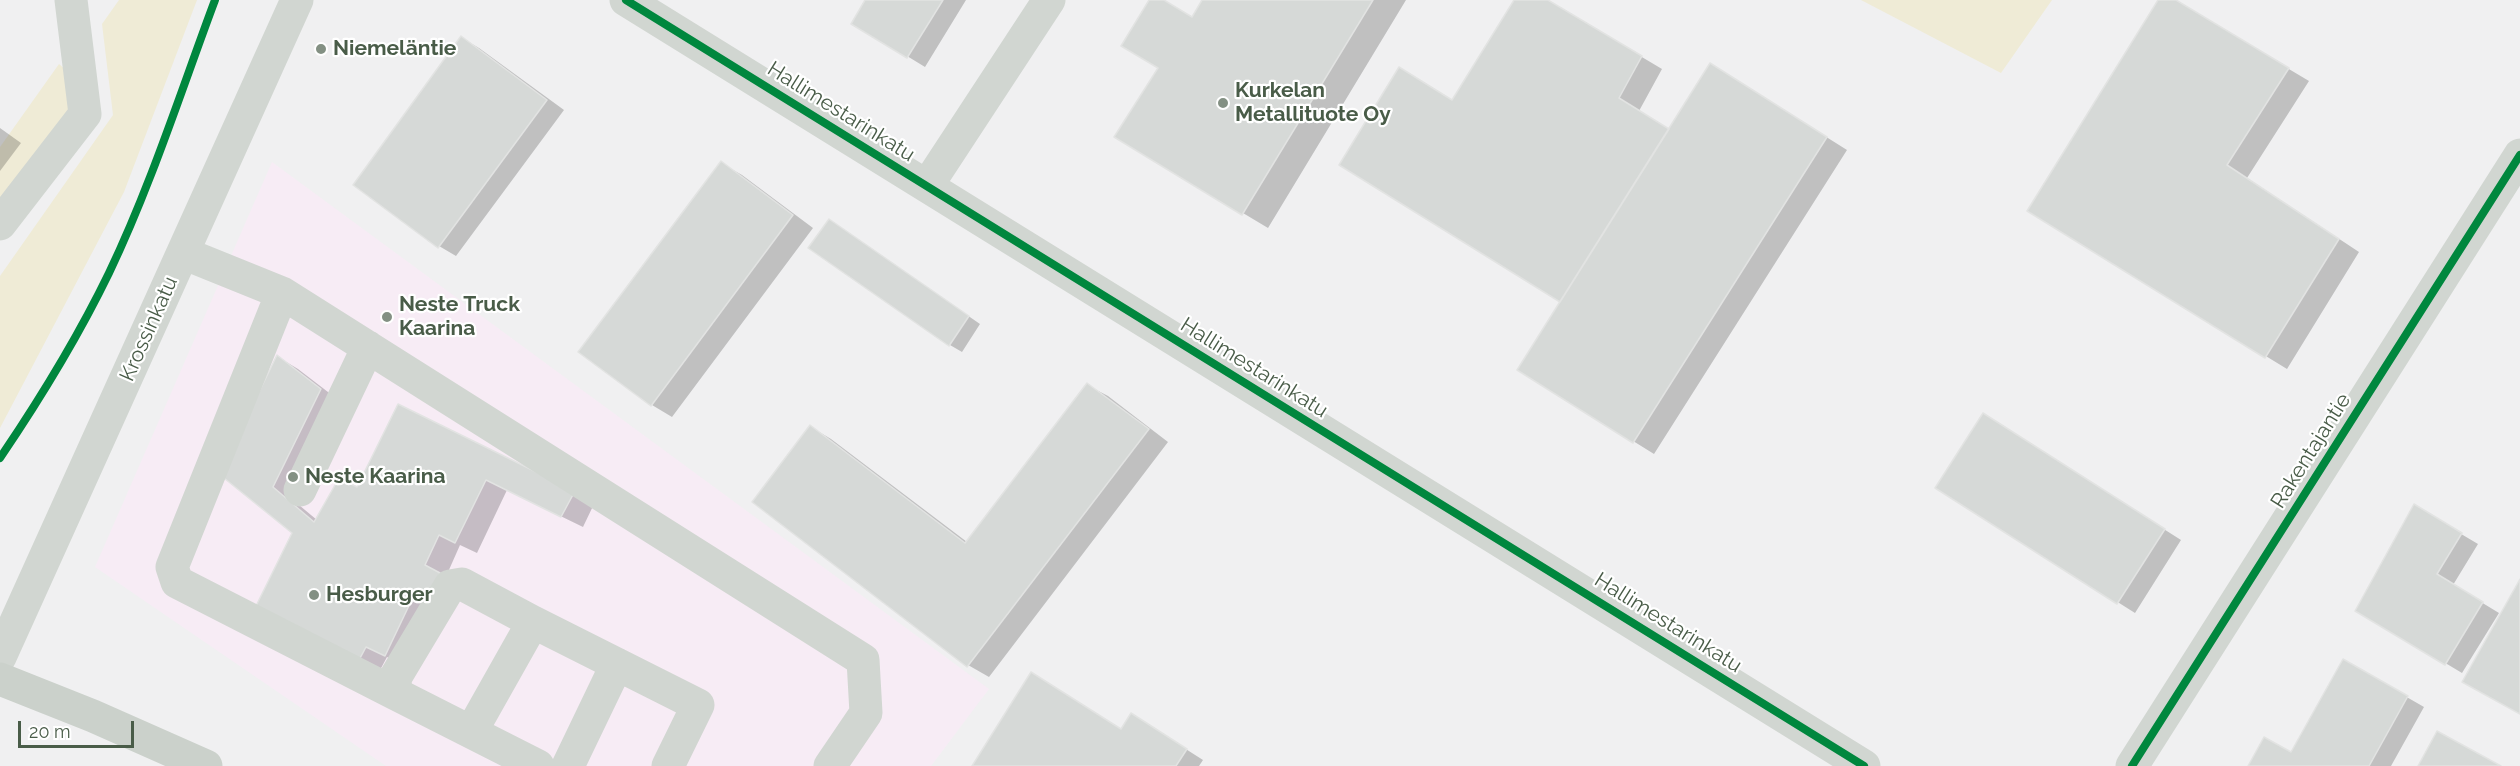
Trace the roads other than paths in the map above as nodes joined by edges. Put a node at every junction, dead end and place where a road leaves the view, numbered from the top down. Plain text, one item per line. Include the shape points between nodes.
1 (72, 0) edge
2 (297, 0) edge
3 (626, 0) edge
4 (1049, 0) edge
5 (2520, 155) edge
6 (927, 186) junction
7 (0, 224) edge
8 (183, 253) junction
9 (282, 293) junction
10 (368, 347) junction
11 (300, 490) dead end
12 (532, 622) junction
13 (0, 657) edge
14 (617, 664) junction
15 (0, 679) edge
16 (396, 694) junction
17 (471, 732) junction
18 (206, 766) edge
19 (538, 766) edge
20 (568, 766) edge
21 (668, 766) edge
22 (830, 766) edge
23 (1864, 766) edge
24 (2132, 766) edge

1 - 7 street via 85,114
2 - 8 street, Krossinkatu
3 - 6 street, Hallimestarinkatu
4 - 6 street
5 - 24 street, Rakentajantie
6 - 23 street, Hallimestarinkatu
8 - 9 street
8 - 13 street, Krossinkatu
9 - 10 street
9 - 16 street via 172,567 177,582
10 - 11 street
10 - 22 street via 863,660 866,713
12 - 14 street
12 - 16 street via 462,584 450,586 395,678
12 - 17 street
14 - 20 street
14 - 21 street via 698,705
15 - 18 main road
16 - 17 street
17 - 19 street

